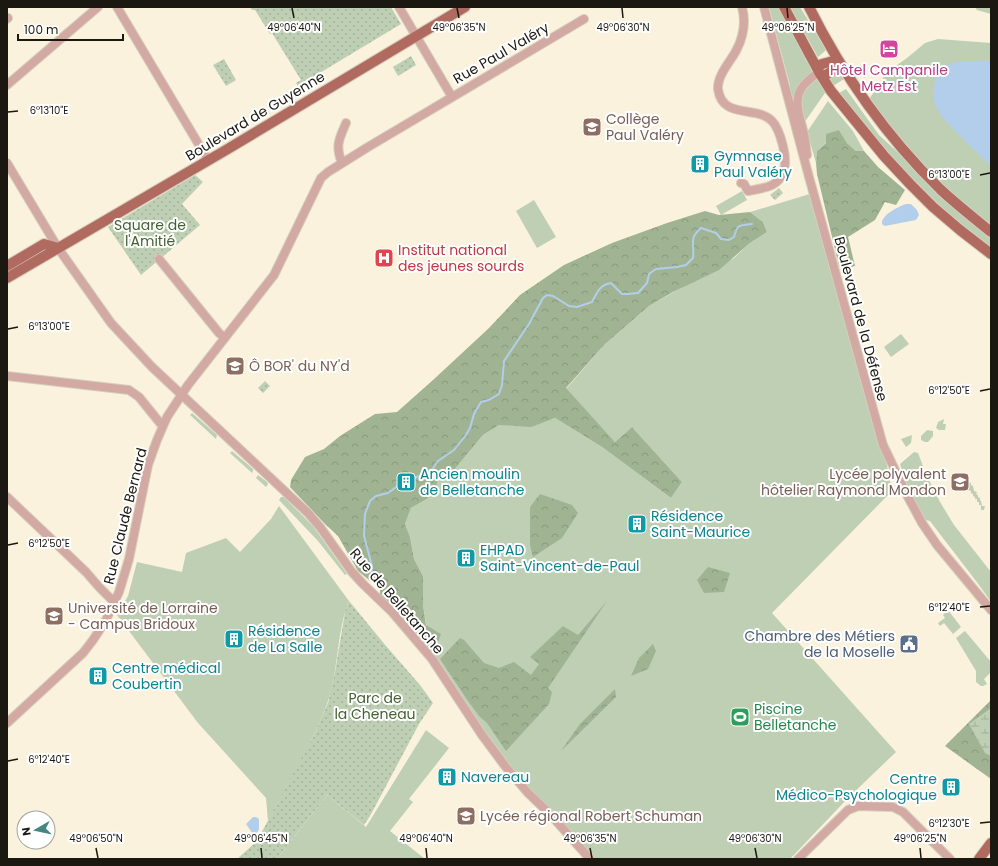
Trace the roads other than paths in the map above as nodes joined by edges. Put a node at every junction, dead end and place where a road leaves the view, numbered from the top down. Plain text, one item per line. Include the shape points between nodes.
1 (98, 7) edge
2 (117, 7) edge
3 (399, 7) edge
4 (465, 7) edge
5 (742, 7) edge
6 (764, 7) edge
7 (784, 7) edge
8 (804, 7) edge
9 (809, 7) edge
10 (584, 19) dead end
11 (416, 36) junction
12 (828, 43) junction
13 (839, 63) junction
14 (819, 72) junction
15 (7, 84) edge
16 (452, 97) junction
17 (346, 123) dead end
18 (208, 160) junction
19 (7, 163) edge
20 (342, 163) junction
21 (809, 177) junction
22 (741, 183) dead end
23 (991, 232) edge
24 (58, 248) junction
25 (991, 254) edge
26 (159, 259) dead end
27 (7, 266) edge
28 (7, 278) edge
29 (225, 338) junction
30 (7, 376) edge
31 (181, 395) junction
32 (163, 425) junction
33 (7, 497) edge
34 (115, 603) junction
35 (991, 610) edge
36 (7, 723) edge
37 (991, 843) edge
38 (590, 859) edge
39 (798, 859) edge
40 (950, 859) edge
41 (980, 859) edge

1 - 15 street
2 - 18 street
3 - 11 street
4 - 11 main road, Boulevard de Guyenne
5 - 22 street via 742,36 719,80 720,95 733,109 759,113 772,121 781,139 785,169 778,182 771,186 748,191
6 - 21 street, Boulevard de la Défense
7 - 14 main road
8 - 12 main road
9 - 12 main road
10 - 16 street, Rue Paul Valéry
11 - 16 street
11 - 18 main road, Boulevard de Guyenne
12 - 13 main road
13 - 14 main road via 822,64
13 - 23 main road via 866,104 915,164 941,190
14 - 21 street via 801,87 797,97 806,140
14 - 25 main road via 831,91 910,184 960,230
16 - 20 street, Rue Claude Bernard
17 - 20 street via 338,142 338,153
18 - 24 main road, Boulevard de Guyenne
19 - 24 street, Rue de Belletanche
20 - 29 street, Rue Claude Bernard via 321,178 274,275
21 - 35 street, Boulevard de la Défense via 882,445 922,523
24 - 27 main road via 44,244
24 - 28 main road, Boulevard de Guyenne
24 - 31 street, Rue de Belletanche via 111,323
26 - 29 street
29 - 31 street, Rue Claude Bernard
30 - 32 street via 133,392
31 - 32 street, Rue Claude Bernard
31 - 38 street, Rue de Belletanche via 308,513 352,572 392,612 432,660 505,766
32 - 34 street, Rue Claude Bernard via 148,466 129,559
33 - 34 street
34 - 36 street, Rue Claude Bernard via 88,647
37 - 41 main road
39 - 40 street via 848,810 858,806 888,806 903,812

